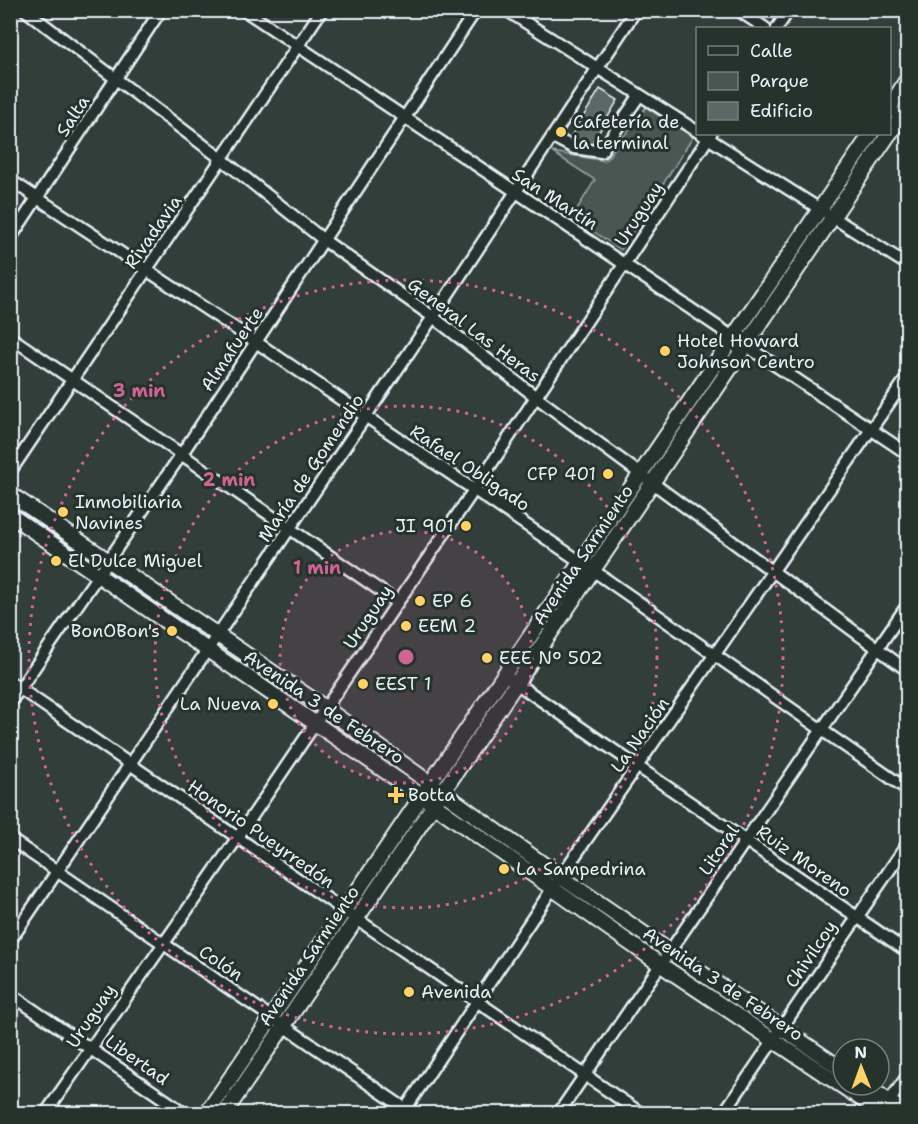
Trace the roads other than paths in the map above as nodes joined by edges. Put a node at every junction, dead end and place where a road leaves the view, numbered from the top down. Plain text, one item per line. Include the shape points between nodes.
1 (25, 10) edge
2 (161, 10) edge
3 (244, 10) edge
4 (322, 10) edge
5 (476, 10) edge
6 (506, 10) edge
7 (636, 10) edge
8 (738, 10) edge
9 (789, 10) edge
10 (764, 27) edge
11 (778, 27) edge
12 (297, 46) junction
13 (598, 69) junction
14 (908, 78) edge
15 (117, 80) junction
16 (639, 96) junction
17 (899, 112) edge
18 (405, 118) junction
19 (696, 129) edge
20 (891, 129) edge
21 (871, 135) edge
22 (888, 135) edge
23 (553, 137) junction
24 (709, 137) edge
25 (223, 160) junction
26 (10, 180) edge
27 (515, 193) junction
28 (39, 199) junction
29 (820, 209) junction
30 (834, 218) junction
31 (10, 239) edge
32 (324, 241) junction
33 (625, 264) junction
34 (908, 265) edge
35 (146, 270) junction
36 (433, 317) junction
37 (10, 337) edge
38 (735, 338) junction
39 (256, 342) junction
40 (748, 345) junction
41 (908, 376) edge
42 (73, 380) junction
43 (536, 397) junction
44 (365, 417) junction
45 (871, 430) junction
46 (908, 454) edge
47 (181, 455) junction
48 (10, 472) edge
49 (648, 479) junction
50 (474, 490) junction
51 (10, 494) edge
52 (10, 515) edge
53 (290, 529) junction
54 (109, 561) junction
55 (581, 563) junction
56 (594, 571) junction
57 (773, 573) junction
58 (98, 575) junction
59 (397, 602) junction
60 (908, 604) edge
61 (218, 636) junction
62 (877, 649) junction
63 (208, 650) junction
64 (714, 656) junction
65 (908, 671) edge
66 (504, 675) junction
67 (10, 682) edge
68 (517, 683) junction
69 (20, 689) junction
70 (10, 703) edge
71 (325, 708) junction
72 (315, 723) junction
73 (820, 728) junction
74 (130, 763) junction
75 (639, 766) junction
76 (432, 784) junction
77 (908, 790) edge
78 (443, 793) junction
79 (423, 797) junction
80 (435, 806) junction
81 (238, 837) junction
82 (10, 839) edge
83 (745, 840) junction
84 (908, 843) edge
85 (58, 871) junction
86 (561, 877) junction
87 (552, 889) junction
88 (350, 916) junction
89 (855, 917) junction
90 (10, 941) edge
91 (162, 942) junction
92 (670, 952) junction
93 (908, 952) edge
94 (661, 965) junction
95 (10, 994) edge
96 (477, 1002) junction
97 (278, 1021) junction
98 (778, 1034) junction
99 (89, 1047) junction
100 (831, 1063) edge
101 (583, 1075) junction
102 (908, 1075) edge
103 (874, 1097) edge
104 (884, 1110) edge
105 (407, 1112) edge
106 (45, 1113) edge
107 (186, 1113) edge
108 (206, 1113) edge
109 (224, 1113) edge
110 (558, 1113) edge
111 (642, 1113) edge
112 (723, 1113) edge
113 (907, 1113) edge

1 - 15 street, General Las Heras
2 - 15 street, Salta
3 - 12 street, San Martín
4 - 12 street, Rivadavia
5 - 18 street, Almafuerte
6 - 13 street
7 - 13 street, María de Gomendio
8 - 10 street
9 - 11 street
12 - 18 street, San Martín
12 - 25 street, Rivadavia
13 - 16 street
13 - 23 street, María de Gomendio
14 - 17 main road, Avenida Sarmiento
15 - 25 street, General Las Heras
15 - 28 street, Salta
16 - 19 street
16 - 23 street via 601,152 574,148
17 - 20 main road, Avenida Sarmiento
18 - 27 street, San Martín
18 - 32 street, Almafuerte
21 - 29 main road, Avenida Sarmiento
22 - 30 main road, Avenida Sarmiento
23 - 27 street, María de Gomendio
24 - 29 street
24 - 33 street, Uruguay
25 - 32 street, General Las Heras
25 - 35 street, Rivadavia
26 - 28 street, Rafael Obligado
27 - 33 street, San Martín
27 - 36 street, María de Gomendio
28 - 31 street, Salta
28 - 35 street, Rafael Obligado
29 - 30 street
29 - 38 main road, Avenida Sarmiento
30 - 34 street
30 - 40 main road, Avenida Sarmiento
32 - 36 street, General Las Heras
32 - 39 street, Almafuerte
33 - 38 street, San Martín
33 - 43 street, Uruguay
35 - 39 street, Rafael Obligado
35 - 42 street, Rivadavia
36 - 43 street, General Las Heras
36 - 44 street, María de Gomendio
37 - 42 street
38 - 40 street, San Martín
38 - 49 main road, Avenida Sarmiento
39 - 44 street, Rafael Obligado
39 - 47 street, Almafuerte
40 - 45 street, San Martín
40 - 49 main road, Avenida Sarmiento
41 - 45 street, La Nación
42 - 47 street
42 - 48 street, Rivadavia
43 - 49 street, General Las Heras
43 - 50 street, Uruguay
44 - 50 street, Rafael Obligado
44 - 53 street, María de Gomendio
45 - 46 street, San Martín
45 - 57 street, La Nación
47 - 53 street
47 - 54 street, Almafuerte
49 - 55 main road, Avenida Sarmiento
49 - 56 main road, Avenida Sarmiento
49 - 57 street, General Las Heras
50 - 55 street, Rafael Obligado
50 - 59 street, Uruguay
51 - 54 main road, Avenida 3 de Febrero
52 - 58 main road, Avenida 3 de Febrero
53 - 59 street
53 - 61 street, María de Gomendio
54 - 58 street, Almafuerte
54 - 61 main road, Avenida 3 de Febrero
55 - 56 street, Rafael Obligado
55 - 66 main road, Avenida Sarmiento
56 - 64 street, Rafael Obligado
56 - 68 main road, Avenida Sarmiento
57 - 62 street, General Las Heras
57 - 64 street, La Nación
58 - 63 main road, Avenida 3 de Febrero
58 - 69 street, Almafuerte
59 - 71 street, Uruguay
60 - 62 street, Litoral
61 - 63 street, María de Gomendio
61 - 71 main road, Avenida 3 de Febrero
62 - 65 street, General Las Heras
62 - 73 street, Litoral
63 - 72 main road, Avenida 3 de Febrero
63 - 74 street, María de Gomendio
64 - 73 street, Rafael Obligado
64 - 75 street, La Nación
66 - 68 street, Ruiz Moreno
66 - 76 main road, Avenida Sarmiento
67 - 69 street, Honorio Pueyrredón
68 - 75 street, Ruiz Moreno
68 - 78 main road, Avenida Sarmiento
69 - 70 street, Almafuerte
69 - 74 street, Honorio Pueyrredón
71 - 72 street, Uruguay
71 - 76 main road, Avenida 3 de Febrero
72 - 79 main road, Avenida 3 de Febrero
72 - 81 street, Uruguay
73 - 77 street, Rafael Obligado
73 - 83 street, Litoral
74 - 81 street, Honorio Pueyrredón
74 - 85 street, María de Gomendio
75 - 83 street, Ruiz Moreno
75 - 86 street, La Nación
76 - 78 main road, Avenida 3 de Febrero
76 - 79 main road, Avenida Sarmiento
78 - 80 main road, Avenida Sarmiento
78 - 86 main road, Avenida 3 de Febrero
79 - 80 main road, Avenida 3 de Febrero
79 - 88 main road, Avenida Sarmiento
80 - 87 main road, Avenida 3 de Febrero
80 - 88 main road, Avenida Sarmiento
81 - 88 street, Honorio Pueyrredón
81 - 91 street, Uruguay
82 - 85 street, Colón
83 - 89 street, Ruiz Moreno
83 - 92 street, Litoral
84 - 89 street, Chivilcoy
85 - 90 street, María de Gomendio
85 - 91 street, Colón
86 - 87 street, La Nación
86 - 92 main road, Avenida 3 de Febrero
87 - 94 main road, Avenida 3 de Febrero
87 - 96 street, La Nación
88 - 96 street, Honorio Pueyrredón
88 - 97 main road, Avenida Sarmiento
89 - 93 street, Ruiz Moreno
89 - 98 street, Chivilcoy
91 - 97 street, Colón
91 - 99 street, Uruguay
92 - 94 street, Litoral
92 - 98 main road, Avenida 3 de Febrero
94 - 98 main road, Avenida 3 de Febrero
94 - 101 street, Litoral
95 - 99 street, Libertad
96 - 101 street, Honorio Pueyrredón
96 - 105 street, La Nación
97 - 105 street, Colón
97 - 108 main road, Avenida Sarmiento
97 - 109 main road, Avenida Sarmiento
98 - 100 main road, Avenida 3 de Febrero
98 - 104 main road, Avenida 3 de Febrero
98 - 112 street, Chivilcoy
99 - 106 street, Uruguay
99 - 107 street, Libertad
101 - 110 street, Litoral
101 - 111 street, Honorio Pueyrredón
102 - 104 street
103 - 104 main road, Avenida 3 de Febrero
104 - 113 main road, Avenida 3 de Febrero

